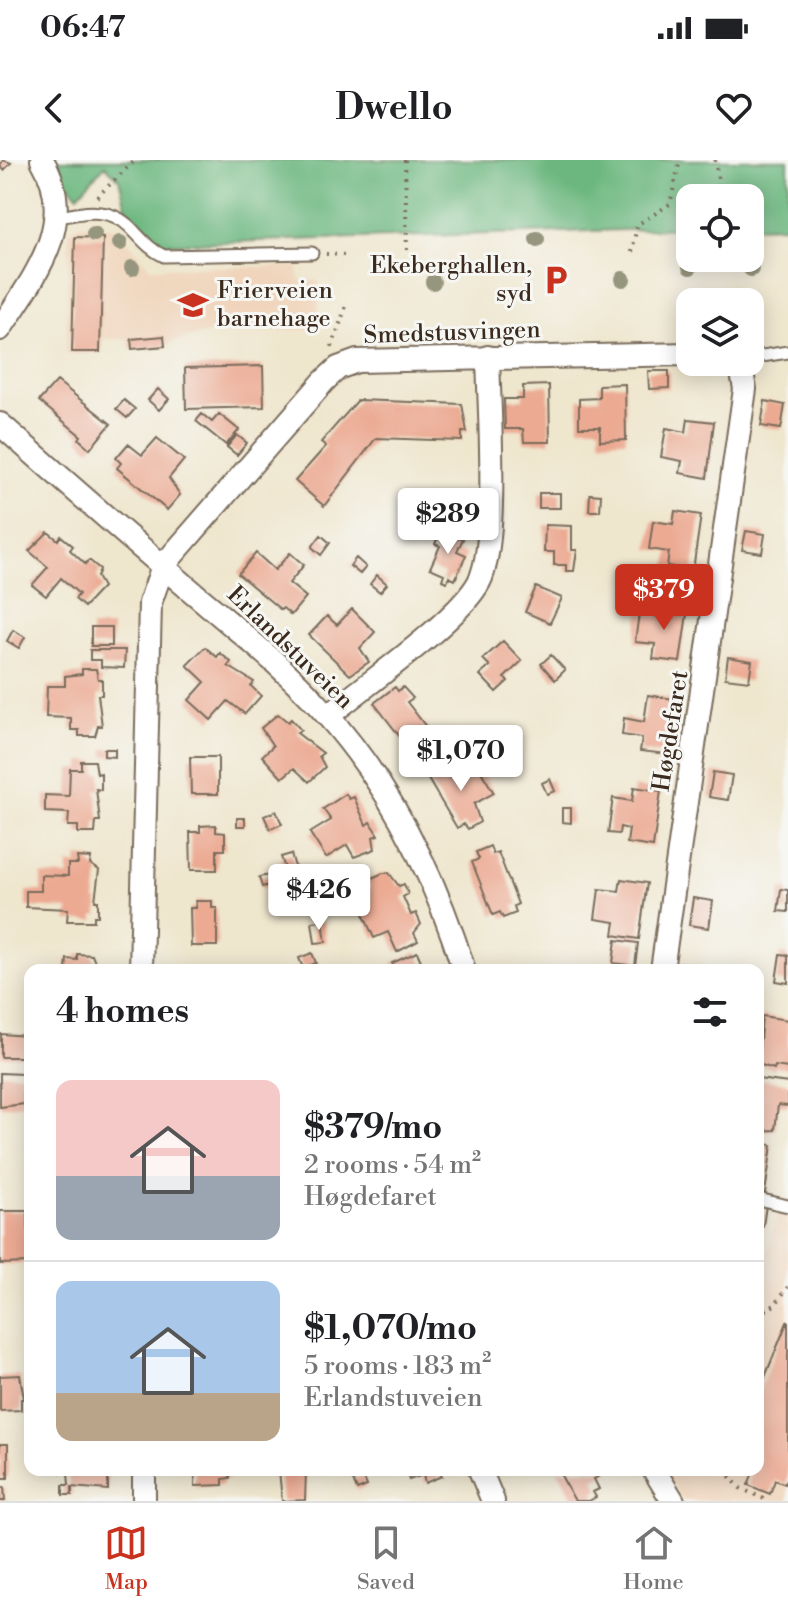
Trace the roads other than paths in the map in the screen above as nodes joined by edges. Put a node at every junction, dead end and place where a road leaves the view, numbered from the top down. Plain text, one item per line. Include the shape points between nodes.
1 (42, 160) edge
2 (56, 218) junction
3 (312, 253) dead end
4 (0, 329) edge
5 (788, 352) edge
6 (676, 354) edge
7 (488, 357) junction
8 (764, 357) edge
9 (743, 376) edge
10 (0, 424) edge
11 (163, 566) junction
12 (328, 716) junction
13 (141, 964) edge
14 (462, 964) edge
15 (663, 964) edge
16 (764, 1200) edge
17 (788, 1206) edge
18 (144, 1476) edge
19 (483, 1476) edge
20 (658, 1476) edge
21 (144, 1501) edge
22 (493, 1501) edge
23 (673, 1501) edge

1 - 2 street via 55,184
2 - 3 lane via 88,211 126,223 164,256
2 - 4 street via 45,255
5 - 8 lane, Høgdefaret
6 - 7 street, Smedstusvingen
7 - 11 street, Smedstusvingen via 357,361 338,368
7 - 12 street via 490,511 480,581 451,615
9 - 15 street, Høgdefaret
10 - 11 street, Erlandstuveien
11 - 12 street, Erlandstuveien
11 - 13 street via 150,603 148,631
12 - 14 street, Erlandstuveien via 384,790 409,834
16 - 17 lane
18 - 21 street
19 - 22 street
20 - 23 street

